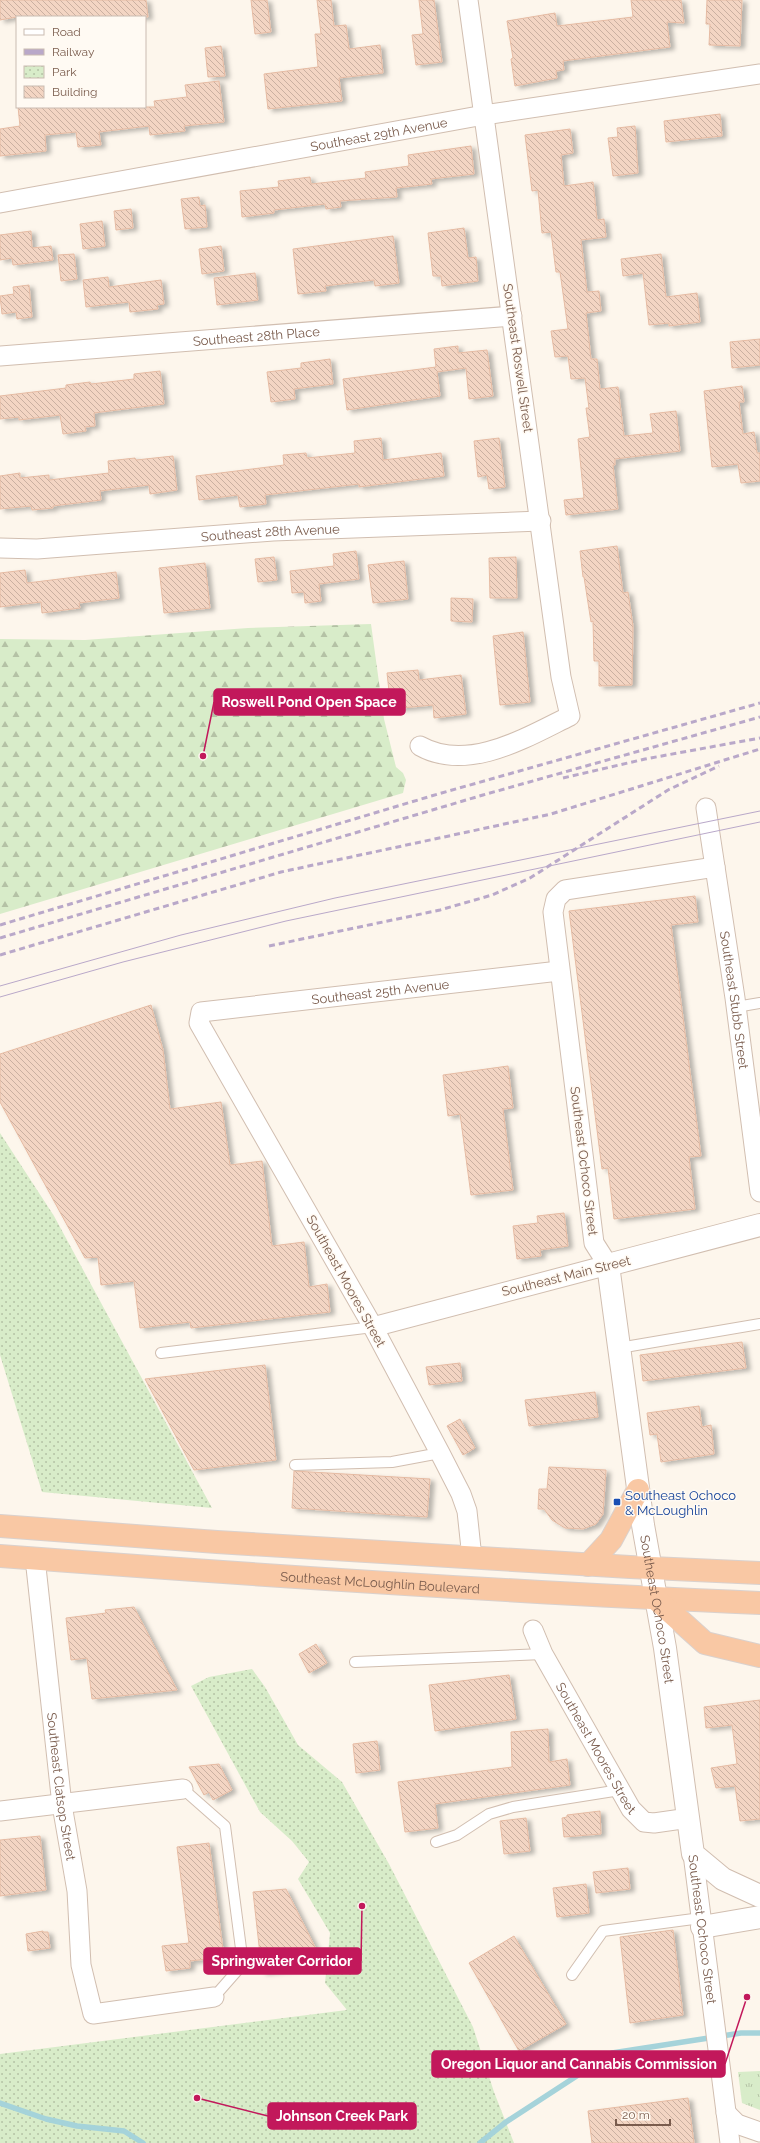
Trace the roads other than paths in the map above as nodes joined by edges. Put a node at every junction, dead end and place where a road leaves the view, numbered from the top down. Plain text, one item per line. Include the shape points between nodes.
1 (468, 0) edge
2 (760, 74) edge
3 (484, 115) junction
4 (0, 203) edge
5 (512, 316) junction
6 (0, 356) edge
7 (541, 521) junction
8 (0, 548) edge
9 (420, 746) dead end
10 (706, 808) dead end
11 (715, 867) junction
12 (559, 971) junction
13 (760, 1003) edge
14 (736, 1007) junction
15 (201, 1012) joint
16 (760, 1192) edge
17 (760, 1225) edge
18 (608, 1266) junction
19 (760, 1324) edge
20 (373, 1327) junction
21 (619, 1348) junction
22 (161, 1353) dead end
23 (440, 1453) junction
24 (295, 1465) dead end
25 (638, 1490) junction
26 (0, 1526) edge
27 (0, 1556) edge
28 (35, 1558) junction
29 (472, 1558) junction
30 (588, 1564) junction
31 (650, 1568) junction
32 (760, 1573) edge
33 (656, 1599) junction
34 (760, 1603) edge
35 (533, 1630) dead end
36 (543, 1654) junction
37 (760, 1656) edge
38 (355, 1662) dead end
39 (183, 1790) joint
40 (620, 1790) junction
41 (62, 1805) junction
42 (0, 1811) edge
43 (689, 1818) junction
44 (436, 1842) dead end
45 (693, 1854) junction
46 (760, 1896) edge
47 (760, 1917) edge
48 (702, 1922) junction
49 (572, 1975) dead end
50 (214, 1997) joint
51 (726, 2113) junction
52 (760, 2132) edge
53 (730, 2143) edge

1 - 3 street, Southeast Roswell Street
2 - 3 street, Southeast 29th Avenue
3 - 4 street, Southeast 29th Avenue
3 - 5 street, Southeast Roswell Street
5 - 6 street, Southeast 28th Place
5 - 7 street, Southeast Roswell Street
7 - 8 street, Southeast 28th Avenue via 273,531 37,549
7 - 9 street, Southeast Roswell Street via 561,677 570,716 525,738 485,752 452,756 431,753
10 - 11 street, Southeast Stubb Street
11 - 12 street, Southeast Ochoco Street via 565,890 556,899 552,912
11 - 14 street, Southeast Stubb Street
12 - 15 street, Southeast 25th Avenue
12 - 18 street, Southeast Ochoco Street via 594,1243
13 - 14 lane
14 - 16 street, Southeast Stubb Street
15 - 20 street, Southeast Moores Street via 199,1023
17 - 18 street, Southeast Main Street
18 - 20 street, Southeast Main Street
18 - 21 street, Southeast Ochoco Street
19 - 21 lane
20 - 22 lane
20 - 23 street, Southeast Moores Street
21 - 25 street, Southeast Ochoco Street
23 - 24 lane via 392,1462
23 - 29 street, Southeast Moores Street via 467,1511
25 - 30 highway via 611,1540
25 - 31 street, Southeast Ochoco Street
26 - 29 highway
27 - 28 highway, Southeast McLoughlin Boulevard
28 - 33 highway, Southeast McLoughlin Boulevard
28 - 41 street, Southeast Clatsop Street
29 - 30 highway
30 - 31 highway
31 - 32 highway
31 - 33 street, Southeast Ochoco Street
33 - 34 highway, Southeast McLoughlin Boulevard
33 - 37 highway via 705,1643
33 - 43 street, Southeast Ochoco Street
35 - 36 street, Southeast Moores Street
36 - 38 lane
36 - 40 street, Southeast Moores Street
39 - 41 street
39 - 50 lane via 225,1826 243,1964
40 - 43 street, Southeast Moores Street via 631,1809 644,1822
40 - 44 lane via 513,1807 489,1814 457,1835
41 - 42 street
41 - 50 street, Southeast Clatsop Street via 77,1891 81,1965 92,2014
43 - 45 street, Southeast Ochoco Street
45 - 46 street via 723,1879
45 - 48 street, Southeast Ochoco Street
47 - 48 street
48 - 49 lane via 603,1931
48 - 51 street, Southeast Ochoco Street
51 - 52 street via 737,2124
51 - 53 street, Southeast Ochoco Street

